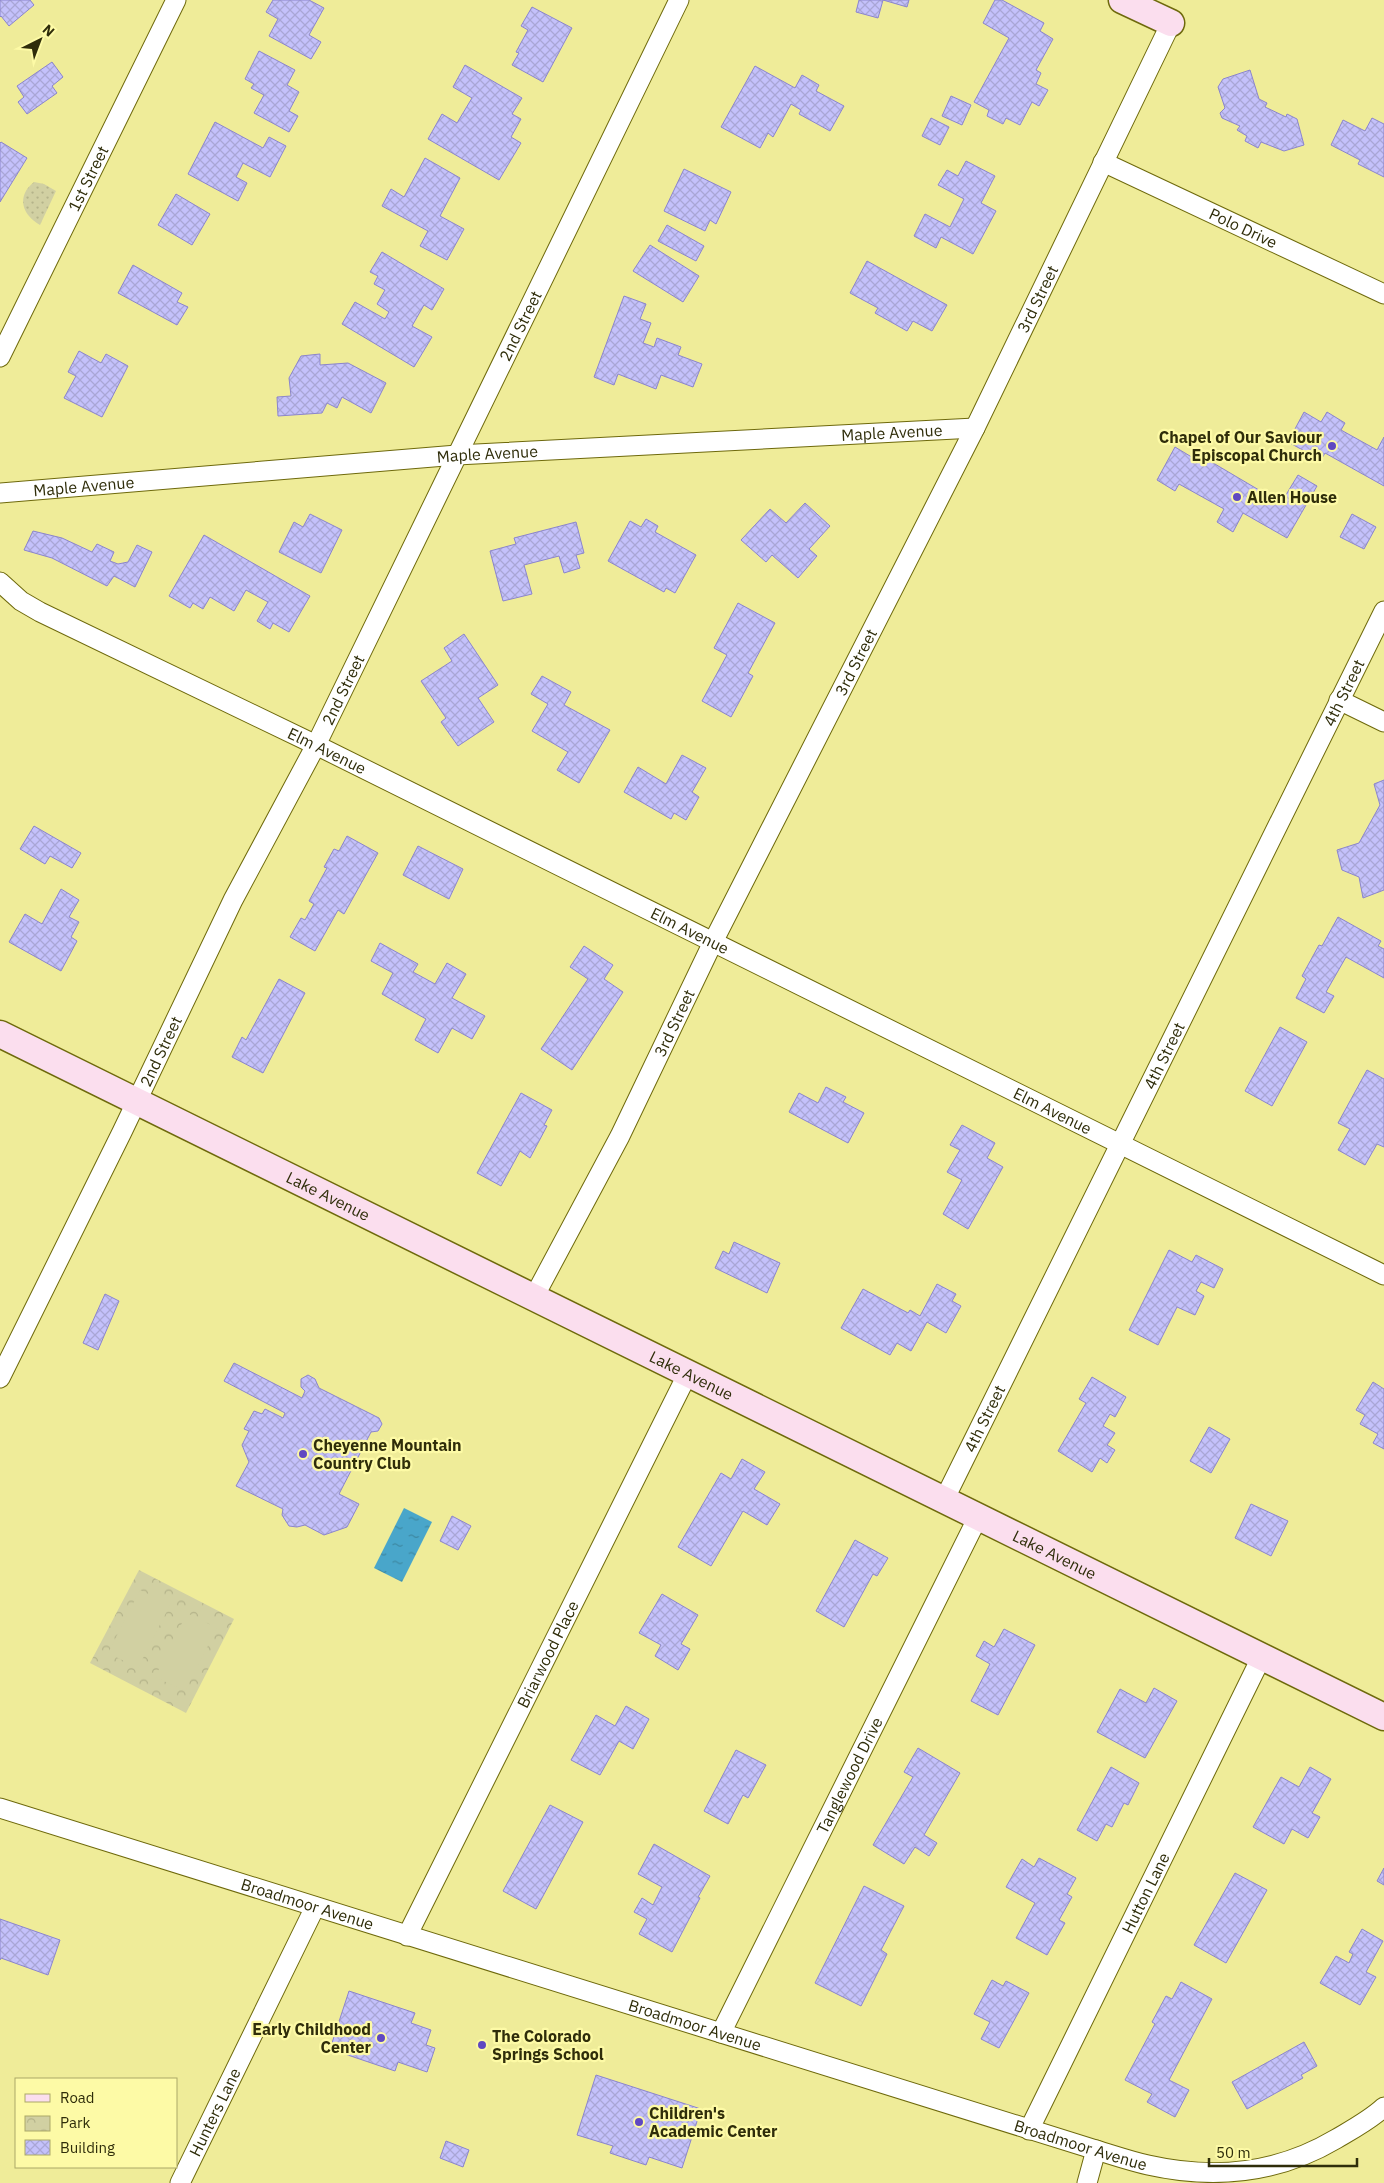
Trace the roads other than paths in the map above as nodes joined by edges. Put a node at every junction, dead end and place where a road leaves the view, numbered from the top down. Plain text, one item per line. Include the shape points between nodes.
1 (176, 0) edge
2 (679, 0) edge
3 (1122, 0) edge
4 (1171, 23) joint
5 (1103, 162) junction
6 (1384, 294) edge
7 (0, 356) edge
8 (975, 428) junction
9 (457, 455) junction
10 (0, 493) edge
11 (0, 582) edge
12 (1384, 611) edge
13 (1339, 700) junction
14 (1384, 722) edge
15 (316, 745) junction
16 (713, 942) junction
17 (0, 1034) edge
18 (136, 1102) junction
19 (1121, 1144) junction
20 (1383, 1272) edge
21 (534, 1297) junction
22 (688, 1373) junction
23 (0, 1378) edge
24 (944, 1500) junction
25 (978, 1517) junction
26 (1262, 1656) junction
27 (1384, 1717) edge
28 (0, 1808) edge
29 (315, 1908) junction
30 (407, 1936) junction
31 (721, 2033) junction
32 (1384, 2107) edge
33 (1029, 2130) junction
34 (1096, 2150) junction
35 (180, 2183) edge
36 (1087, 2183) edge

1 - 7 street, 1st Street
2 - 9 street, 2nd Street
3 - 4 main road
4 - 5 street, 3rd Street
5 - 6 street, Polo Drive
5 - 8 street, 3rd Street
8 - 9 street, Maple Avenue
8 - 16 street, 3rd Street
9 - 10 street, Maple Avenue
9 - 15 street, 2nd Street
11 - 15 street, Elm Avenue via 21,601 40,612
12 - 13 street, 4th Street
13 - 14 street
13 - 19 street, 4th Street
15 - 16 street, Elm Avenue
15 - 18 street, 2nd Street via 233,900
16 - 19 street, Elm Avenue
16 - 21 street, 3rd Street via 620,1136
17 - 18 main road, Lake Avenue
18 - 21 main road, Lake Avenue
18 - 23 street, 2nd Street
19 - 20 street, Elm Avenue
19 - 24 street, 4th Street
21 - 22 main road, Lake Avenue
22 - 24 main road, Lake Avenue
22 - 30 street, Briarwood Place
24 - 25 main road, Lake Avenue
25 - 26 main road, Lake Avenue
25 - 31 street, Tanglewood Drive
26 - 27 main road, Lake Avenue
26 - 33 street, Hutton Lane
28 - 29 street, Broadmoor Avenue
29 - 30 street, Broadmoor Avenue
29 - 35 street, Hunters Lane
30 - 31 street, Broadmoor Avenue
31 - 33 street, Broadmoor Avenue
32 - 34 street, Broadmoor Avenue via 1328,2144 1296,2160 1240,2172 1149,2165
33 - 34 street, Broadmoor Avenue
34 - 36 street

